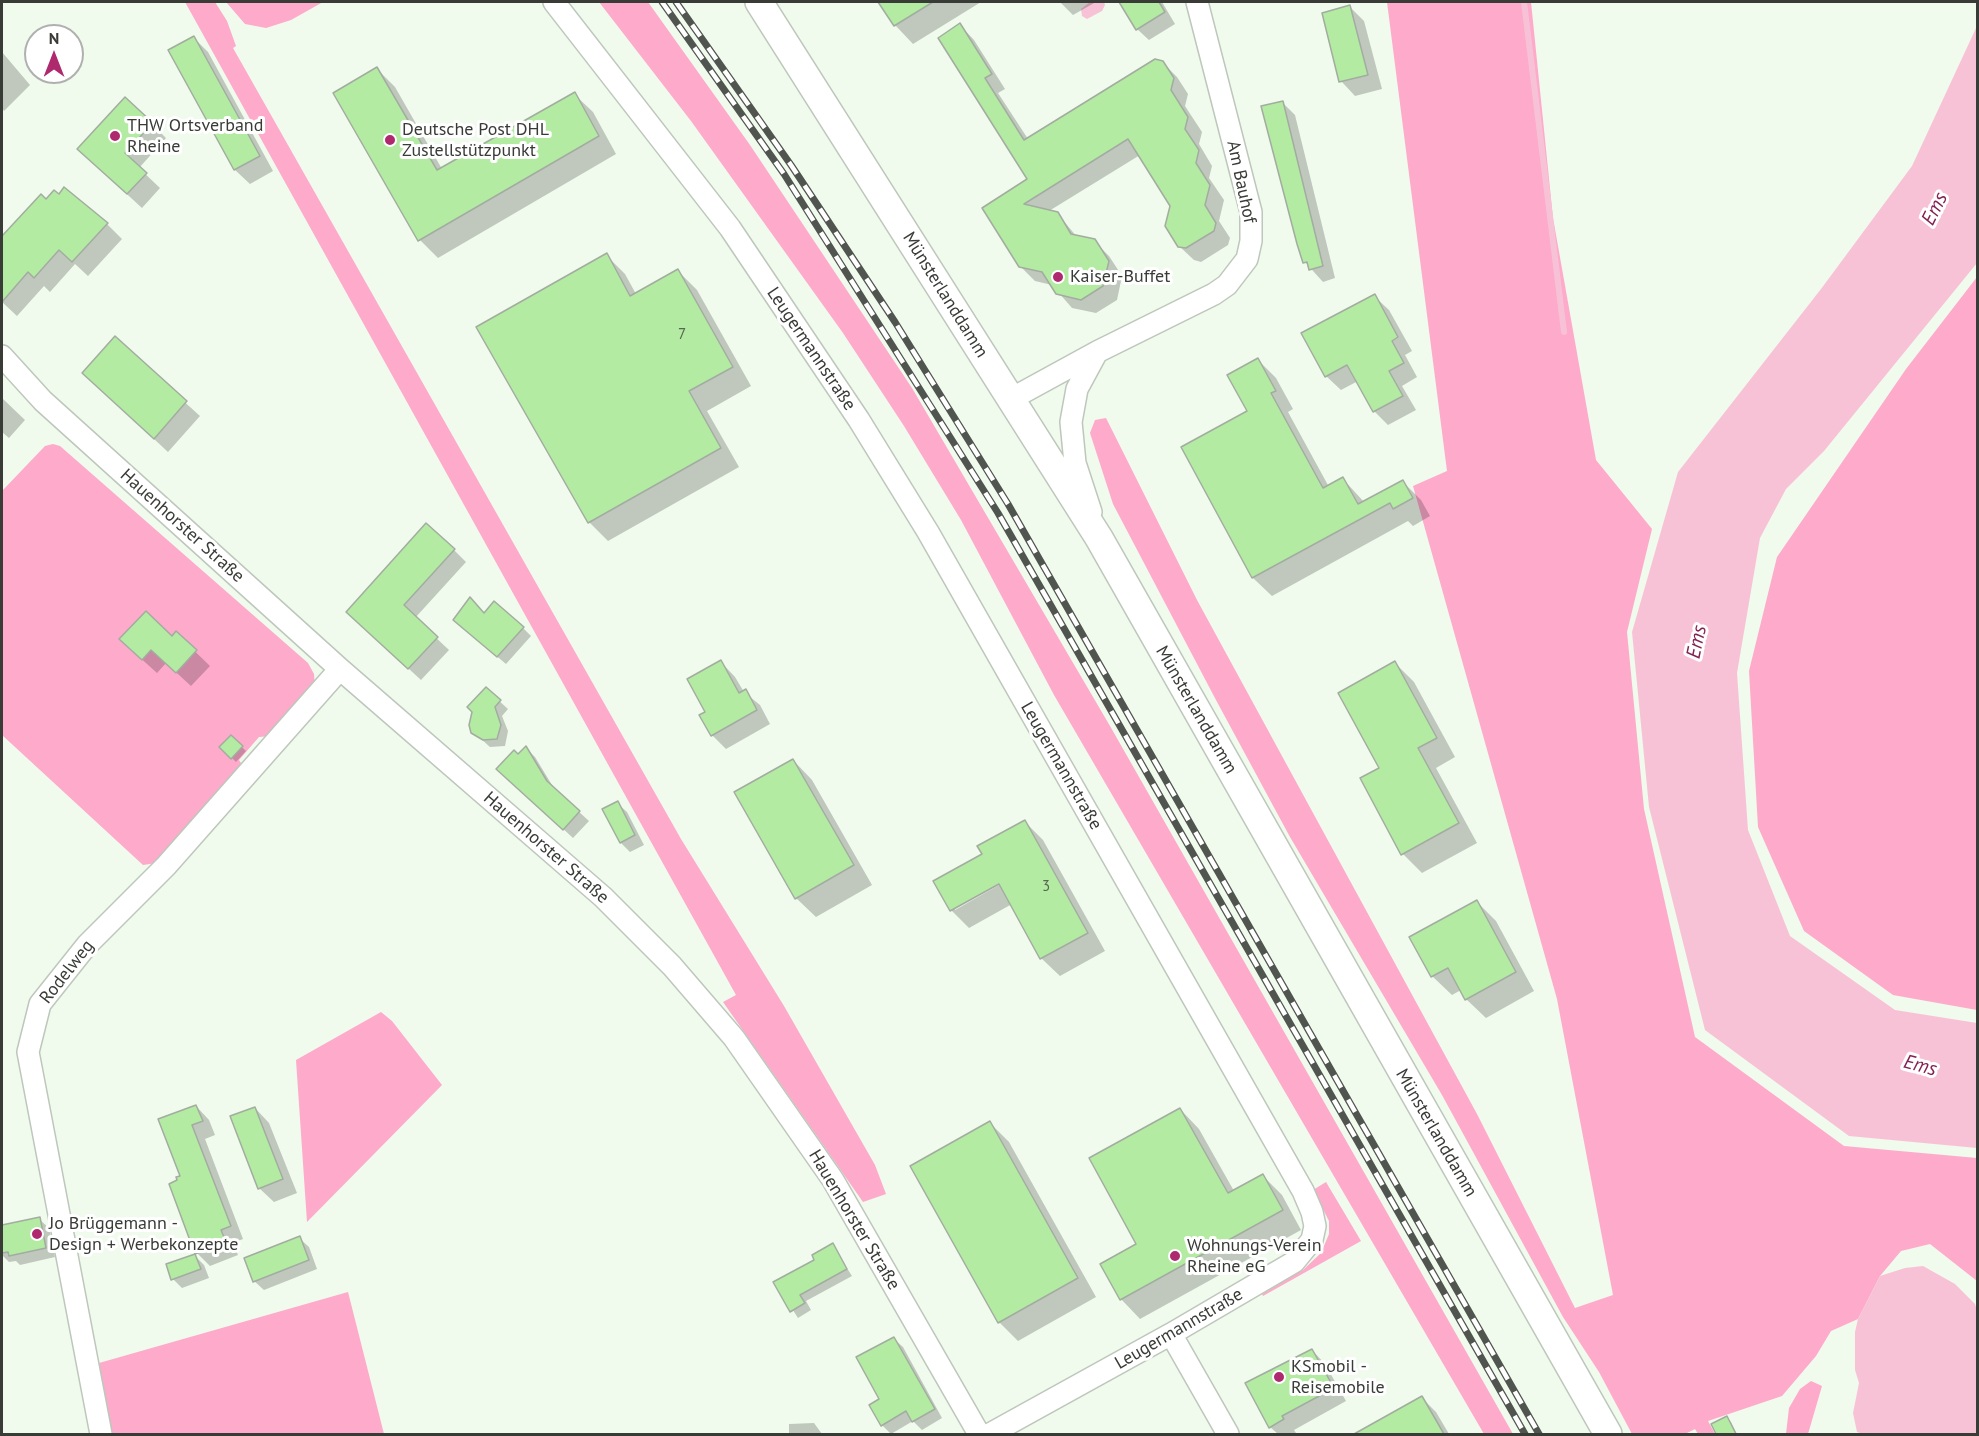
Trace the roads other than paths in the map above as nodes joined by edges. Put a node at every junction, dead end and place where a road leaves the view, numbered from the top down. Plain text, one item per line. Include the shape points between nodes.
1 (554, 2) edge
2 (759, 2) edge
3 (1197, 2) edge
4 (1097, 352) junction
5 (2, 356) edge
6 (1011, 399) junction
7 (1099, 538) junction
8 (340, 669) junction
9 (1172, 1335) junction
10 (101, 1434) edge
11 (979, 1434) edge
12 (990, 1434) edge
13 (1228, 1434) edge
14 (1608, 1434) edge

1 - 9 street, Leugermannstraße via 730,228 865,430 928,532 1303,1191 1315,1226 1304,1252 1281,1271
2 - 6 main road, Münsterlanddamm
3 - 4 street, Am Bauhof via 1251,212 1247,259 1227,285 1214,294
4 - 6 street, Am Bauhof
4 - 7 street via 1077,389 1071,422 1075,463
5 - 8 street, Hauenhorster Straße via 43,401
6 - 7 main road, Münsterlanddamm
7 - 14 main road, Münsterlanddamm
8 - 10 street, Rodelweg via 166,866 87,945 40,1004 28,1052
8 - 11 street, Hauenhorster Straße via 603,897 672,966 734,1038 833,1180
9 - 12 street, Leugermannstraße
9 - 13 street

